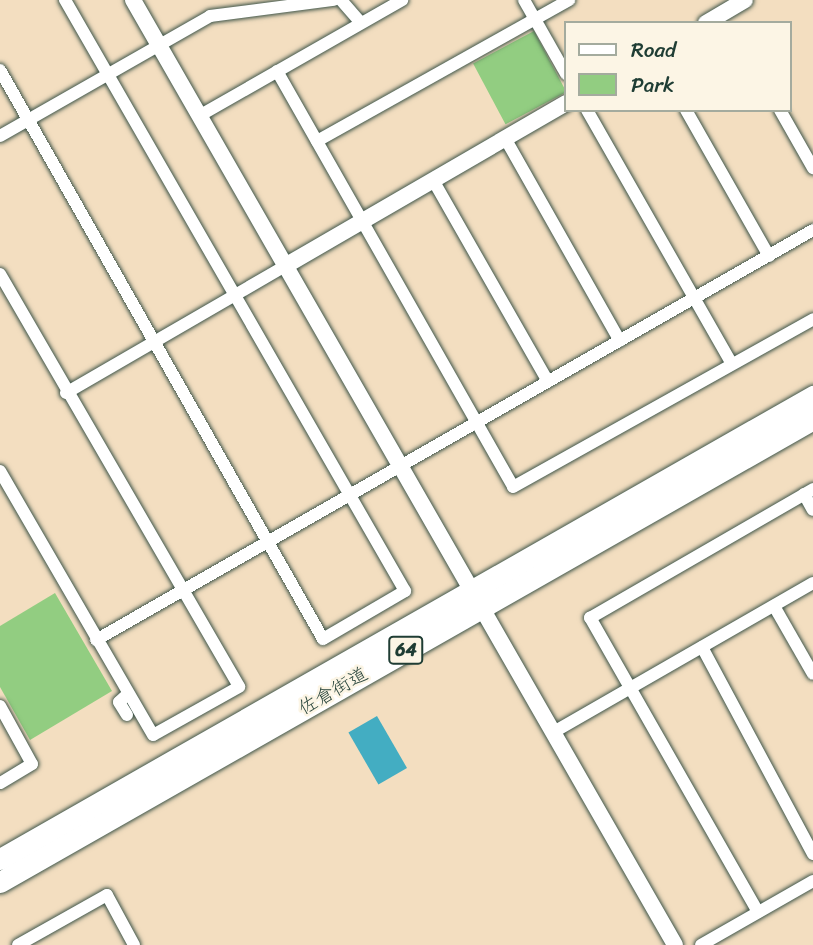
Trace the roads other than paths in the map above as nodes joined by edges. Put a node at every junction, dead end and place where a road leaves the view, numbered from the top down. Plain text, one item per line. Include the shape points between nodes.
1 (65, 0) edge
2 (133, 0) edge
3 (334, 0) edge
4 (341, 0) edge
5 (402, 0) edge
6 (524, 0) edge
7 (569, 0) edge
8 (745, 0) edge
9 (727, 17) edge
10 (535, 19) junction
11 (361, 23) junction
12 (158, 44) junction
13 (0, 70) edge
14 (564, 70) edge
15 (277, 71) junction
16 (108, 74) junction
17 (564, 104) edge
18 (588, 112) edge
19 (687, 112) edge
20 (781, 112) edge
21 (199, 116) junction
22 (28, 120) junction
23 (0, 136) edge
24 (505, 138) junction
25 (317, 141) junction
26 (813, 168) edge
27 (433, 180) junction
28 (362, 221) junction
29 (813, 230) edge
30 (769, 256) junction
31 (285, 265) junction
32 (0, 274) edge
33 (235, 295) junction
34 (694, 298) junction
35 (813, 319) edge
36 (620, 341) junction
37 (154, 342) junction
38 (732, 364) junction
39 (548, 382) junction
40 (66, 393) junction
41 (813, 396) edge
42 (813, 419) edge
43 (477, 422) junction
44 (400, 466) junction
45 (0, 471) edge
46 (809, 492) edge
47 (349, 495) junction
48 (813, 510) edge
49 (268, 542) junction
50 (813, 583) edge
51 (183, 590) junction
52 (476, 599) junction
53 (774, 606) junction
54 (96, 640) junction
55 (702, 647) junction
56 (813, 674) edge
57 (630, 688) junction
58 (128, 694) junction
59 (0, 706) edge
60 (128, 715) dead end
61 (552, 733) junction
62 (0, 783) edge
63 (813, 854) edge
64 (0, 859) edge
65 (0, 881) edge
66 (813, 881) edge
67 (758, 912) junction
68 (18, 945) edge
69 (134, 945) edge
70 (675, 945) edge
71 (701, 945) edge

1 - 16 street
2 - 12 street
3 - 12 street via 210,16
4 - 11 street
5 - 11 street
6 - 10 street
7 - 10 street
8 - 9 street
10 - 14 street
10 - 25 street
11 - 15 street
12 - 16 street
12 - 21 street
13 - 22 street
15 - 21 street
15 - 25 street
16 - 22 street
16 - 33 street
17 - 24 street
18 - 34 street
19 - 30 street
20 - 26 street
21 - 31 street
22 - 23 street
22 - 37 street
24 - 27 street
24 - 36 street
25 - 28 street
27 - 28 street
27 - 39 street
28 - 31 street
28 - 43 street
29 - 30 street
30 - 34 street
31 - 33 street
31 - 44 street
32 - 40 street
33 - 37 street
33 - 47 street
34 - 36 street
34 - 38 street
35 - 38 street
36 - 39 street
37 - 40 street
37 - 49 street
38 - 43 street via 513,487
39 - 43 street
40 - 51 street
41 - 52 main road, 佐倉街道 / 64
42 - 52 main road, 佐倉街道 / 64
43 - 44 street
44 - 47 street
44 - 52 street
45 - 54 street
46 - 48 street
46 - 57 street via 590,618
47 - 49 street
47 - 49 street via 405,591 323,639
49 - 51 street
50 - 53 street
51 - 54 street
51 - 58 street via 239,687 153,735
52 - 61 street
52 - 64 main road, 佐倉街道 / 64
52 - 65 main road, 佐倉街道 / 64
53 - 55 street
53 - 56 street
54 - 58 street
55 - 57 street
55 - 63 street
57 - 61 street
57 - 67 street
58 - 60 street via 119,702
59 - 62 street via 32,764
61 - 70 street
66 - 67 street
67 - 71 street
68 - 69 street via 107,894

